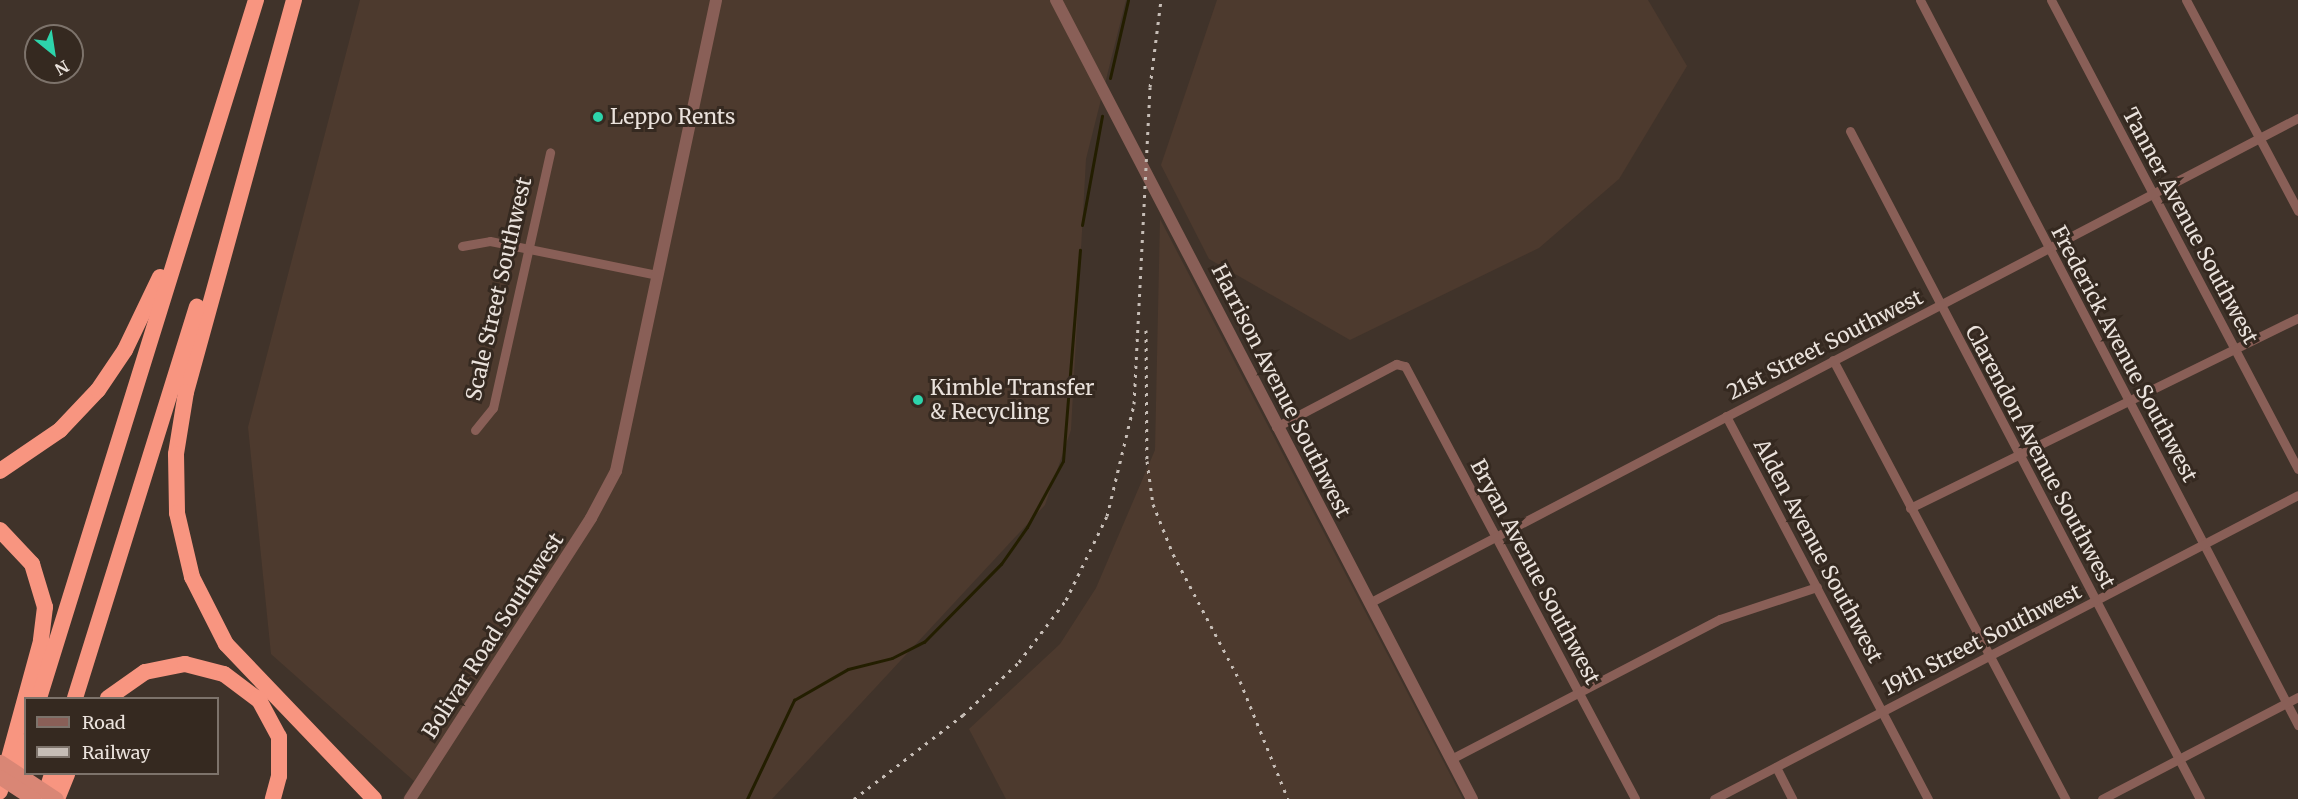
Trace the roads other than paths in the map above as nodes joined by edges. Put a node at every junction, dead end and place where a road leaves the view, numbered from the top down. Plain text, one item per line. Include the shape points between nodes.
1 (256, 0) edge
2 (293, 0) edge
3 (716, 0) edge
4 (1056, 0) edge
5 (1920, 0) edge
6 (2051, 0) edge
7 (2186, 0) edge
8 (246, 33) junction
9 (2298, 118) edge
10 (1850, 131) dead end
11 (2259, 138) junction
12 (550, 152) dead end
13 (2153, 193) junction
14 (2298, 211) edge
15 (462, 246) dead end
16 (529, 248) junction
17 (2048, 248) junction
18 (657, 275) junction
19 (1940, 305) junction
20 (2298, 318) edge
21 (2235, 350) junction
22 (1833, 360) junction
23 (2128, 400) junction
24 (1726, 416) junction
25 (1276, 427) junction
26 (475, 430) dead end
27 (2018, 454) junction
28 (2298, 469) edge
29 (0, 471) edge
30 (2298, 495) edge
31 (1910, 508) junction
32 (0, 530) edge
33 (1496, 537) junction
34 (2203, 544) junction
35 (1817, 587) junction
36 (2095, 601) junction
37 (1369, 603) junction
38 (1989, 656) junction
39 (1578, 692) junction
40 (26, 697) edge
41 (40, 697) edge
42 (76, 697) edge
43 (111, 697) edge
44 (2298, 697) edge
45 (258, 698) junction
46 (2287, 703) junction
47 (24, 704) edge
48 (1882, 711) junction
49 (2298, 725) edge
50 (24, 748) edge
51 (1451, 759) junction
52 (2179, 759) junction
53 (0, 762) edge
54 (1776, 767) junction
55 (52, 775) edge
56 (67, 775) edge
57 (0, 777) edge
58 (0, 791) edge
59 (8, 799) edge
60 (34, 799) edge
61 (44, 799) edge
62 (56, 799) edge
63 (273, 799) edge
64 (359, 799) edge
65 (374, 799) edge
66 (410, 799) edge
67 (1473, 799) edge
68 (1635, 799) edge
69 (1714, 799) edge
70 (1792, 799) edge
71 (1928, 799) edge
72 (2065, 799) edge
73 (2102, 799) edge
74 (2200, 799) edge

1 - 8 highway
2 - 42 highway
2 - 65 highway via 186,392 176,454 177,513 192,577 225,644
3 - 18 street, Bolivar Road Southwest
4 - 25 street, Harrison Avenue Southwest
5 - 17 street, Frederick Avenue Southwest
6 - 13 street, Tanner Avenue Southwest
7 - 11 street
8 - 29 highway via 227,69 159,278 125,350 74,418
8 - 41 highway
9 - 11 street, 21st Street Southwest
10 - 19 street, Clarendon Avenue Southwest
11 - 13 street, 21st Street Southwest
11 - 14 street
12 - 16 street, Scale Street Southwest
13 - 17 street, 21st Street Southwest
13 - 21 street, Tanner Avenue Southwest
15 - 16 street via 490,241
16 - 18 street
16 - 26 street, Scale Street Southwest via 493,408
17 - 19 street, 21st Street Southwest
17 - 23 street, Frederick Avenue Southwest
18 - 66 street, Bolivar Road Southwest via 628,431 606,492
19 - 22 street, 21st Street Southwest
19 - 27 street, Clarendon Avenue Southwest
20 - 21 street
21 - 23 street
21 - 28 street, Tanner Avenue Southwest
22 - 24 street, 21st Street Southwest
22 - 31 street
23 - 27 street
23 - 34 street, Frederick Avenue Southwest
24 - 33 street, 21st Street Southwest
24 - 35 street, Alden Avenue Southwest
25 - 33 street, Bryan Avenue Southwest via 1402,364
25 - 37 street, Harrison Avenue Southwest
27 - 31 street
27 - 36 street, Clarendon Avenue Southwest
30 - 34 street, 19th Street Southwest
31 - 38 street
32 - 40 highway via 32,564 45,607 41,642
33 - 37 street, 21st Street Southwest
33 - 39 street, Bryan Avenue Southwest
34 - 36 street, 19th Street Southwest
34 - 46 street, Frederick Avenue Southwest
35 - 39 street via 1730,615
35 - 48 street, Alden Avenue Southwest
36 - 38 street, 19th Street Southwest
36 - 52 street, Clarendon Avenue Southwest
37 - 51 street, Harrison Avenue Southwest
38 - 48 street, 19th Street Southwest
38 - 72 street
39 - 51 street
39 - 68 street, Bryan Avenue Southwest
43 - 45 highway via 145,672 185,664 224,674
44 - 46 street
45 - 63 highway via 279,737
45 - 64 highway
46 - 49 street, Frederick Avenue Southwest
46 - 52 street
47 - 58 highway
48 - 54 street, 19th Street Southwest
48 - 71 street, Alden Avenue Southwest
50 - 59 highway
51 - 67 street, Harrison Avenue Southwest
52 - 73 street
52 - 74 street, Clarendon Avenue Southwest
53 - 62 main road, bridge
54 - 69 street, 19th Street Southwest
54 - 70 street
55 - 61 highway
56 - 62 highway
57 - 60 main road, bridge

